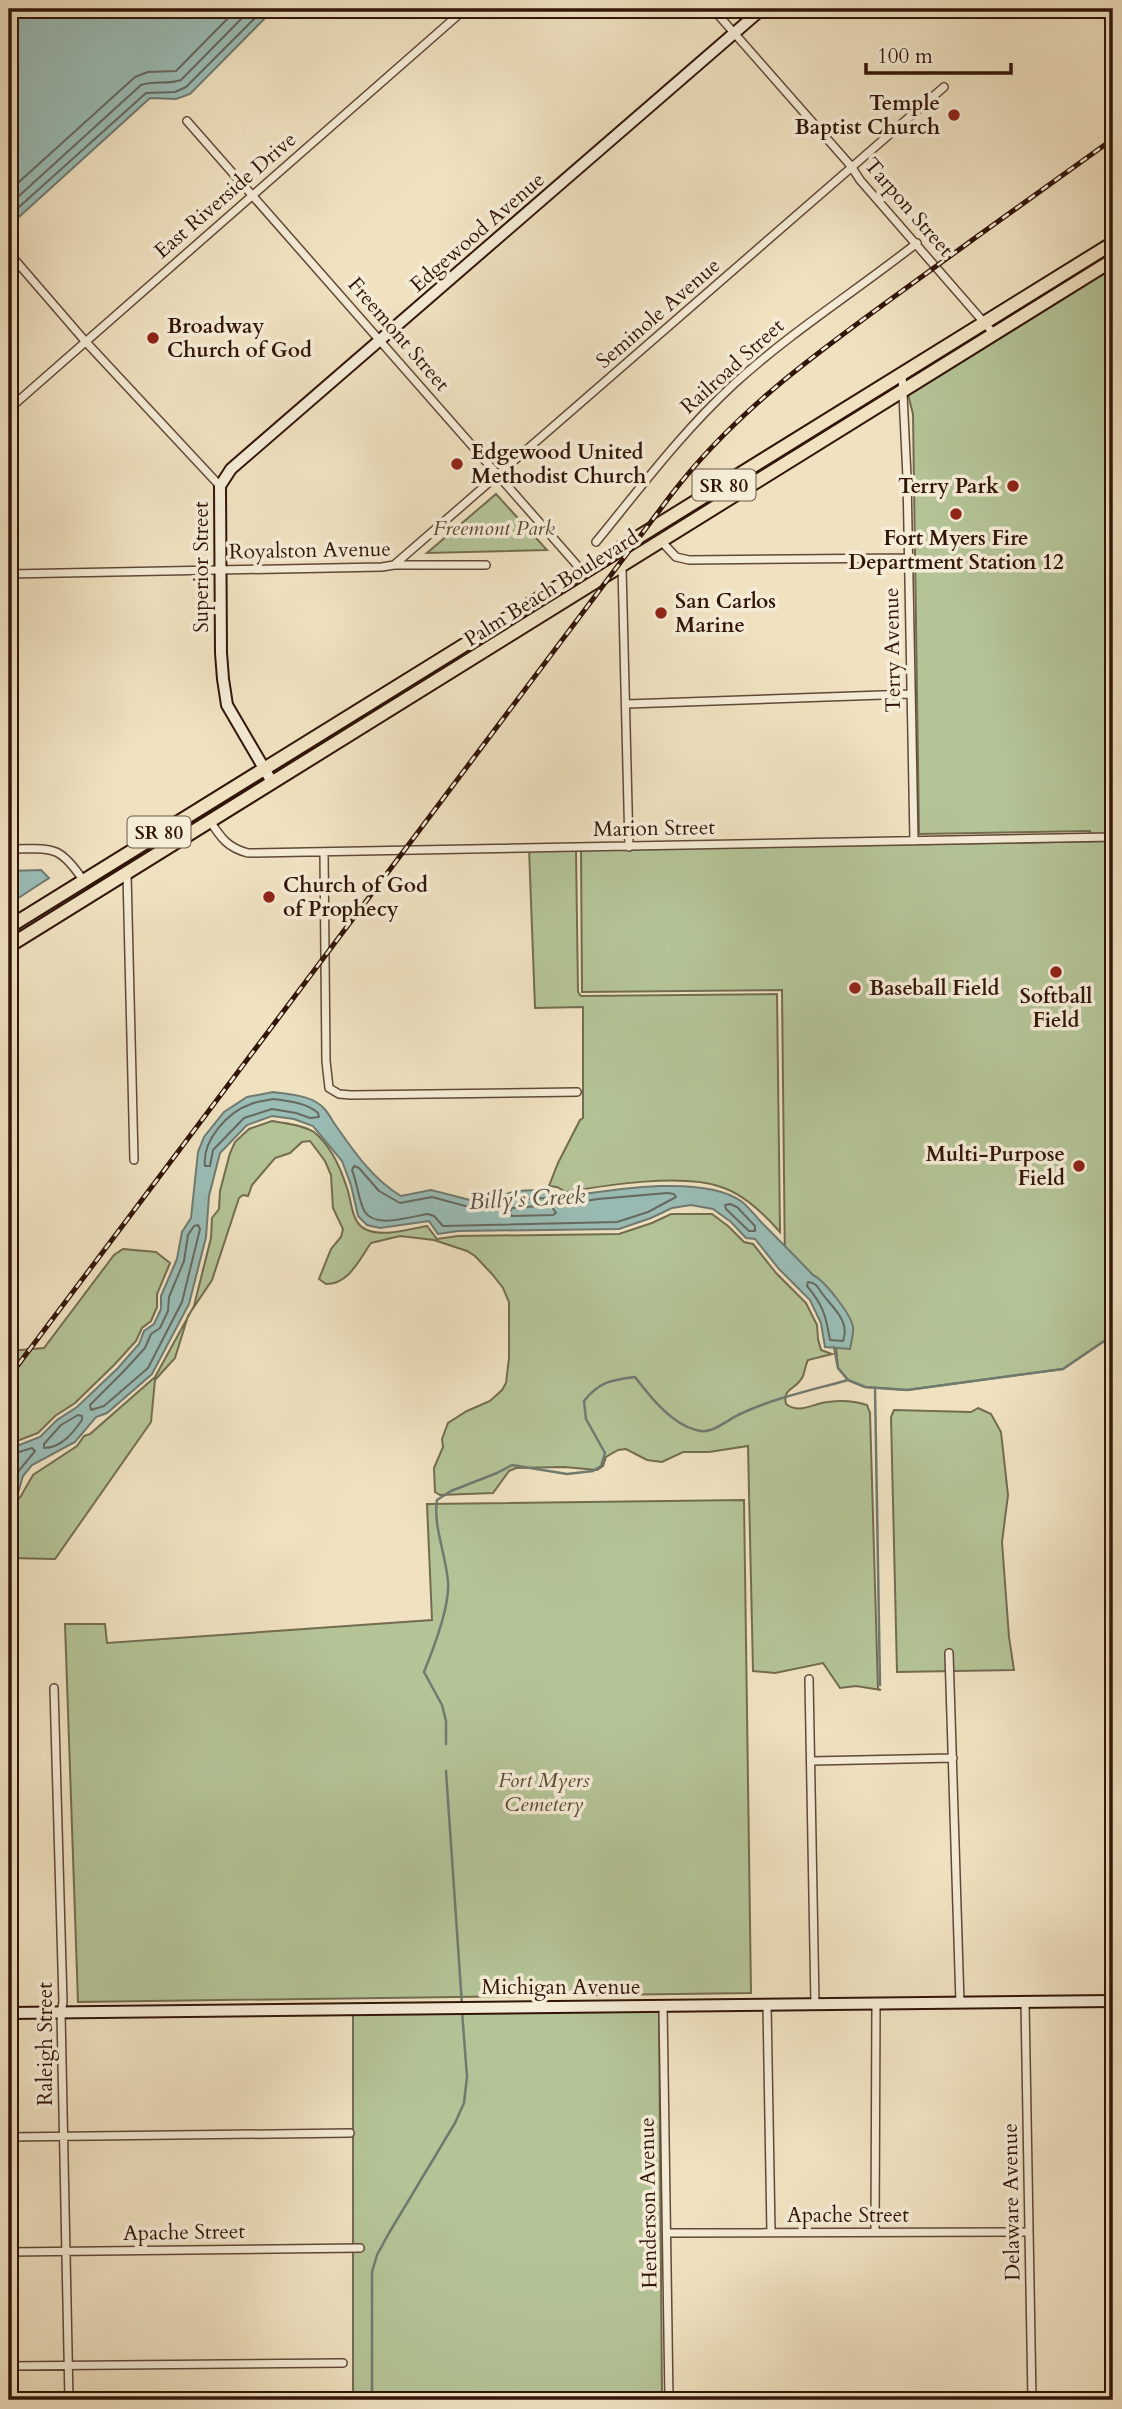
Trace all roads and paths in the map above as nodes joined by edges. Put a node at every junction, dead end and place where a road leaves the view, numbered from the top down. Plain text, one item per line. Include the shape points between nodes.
1 (465, 9) edge
2 (713, 9) edge
3 (762, 9) edge
4 (734, 32) junction
5 (944, 87) dead end
6 (187, 121) dead end
7 (851, 166) junction
8 (252, 194) junction
9 (917, 243) junction
10 (1113, 243) edge
11 (9, 253) edge
12 (1113, 260) edge
13 (985, 323) junction
14 (994, 334) junction
15 (85, 341) junction
16 (380, 341) junction
17 (902, 374) junction
18 (903, 391) junction
19 (9, 409) edge
20 (499, 474) junction
21 (737, 478) junction
22 (220, 486) junction
23 (596, 542) dead end
24 (662, 542) junction
25 (908, 558) junction
26 (394, 565) junction
27 (486, 565) dead end
28 (622, 567) junction
29 (220, 569) junction
30 (583, 572) junction
31 (9, 574) edge
32 (490, 648) junction
33 (911, 694) junction
34 (627, 705) junction
35 (263, 768) junction
36 (272, 782) junction
37 (210, 821) junction
38 (1113, 837) edge
39 (914, 841) junction
40 (629, 847) junction
41 (9, 849) edge
42 (324, 852) junction
43 (127, 874) junction
44 (83, 880) junction
45 (10, 927) edge
46 (9, 946) edge
47 (577, 1092) dead end
48 (134, 1160) dead end
49 (949, 1653) dead end
50 (809, 1679) dead end
51 (54, 1688) dead end
52 (953, 1758) junction
53 (812, 1761) junction
54 (1113, 2001) edge
55 (1025, 2002) junction
56 (960, 2003) junction
57 (816, 2004) junction
58 (876, 2004) junction
59 (767, 2005) junction
60 (663, 2006) junction
61 (9, 2013) edge
62 (61, 2013) junction
63 (350, 2133) dead end
64 (64, 2136) junction
65 (9, 2137) edge
66 (771, 2232) junction
67 (875, 2232) junction
68 (1028, 2232) junction
69 (667, 2233) junction
70 (360, 2248) dead end
71 (66, 2251) junction
72 (9, 2252) edge
73 (343, 2363) dead end
74 (9, 2366) edge
75 (69, 2366) junction
76 (69, 2400) edge
77 (669, 2400) edge
78 (1032, 2400) edge

1 - 8 street, East Riverside Drive
2 - 4 street, Tarpon Street
3 - 4 street, Edgewood Avenue
4 - 7 street, Tarpon Street
4 - 16 street, Edgewood Avenue
5 - 7 street, Seminole Avenue
6 - 8 street, Freemont Street
7 - 9 street, Tarpon Street
7 - 20 street, Seminole Avenue
8 - 15 street, East Riverside Drive
8 - 16 street, Freemont Street
9 - 13 street, Tarpon Street
9 - 23 street, Railroad Street via 732,385 682,435
10 - 13 main road, Palm Beach Boulevard / SR 80
11 - 15 street, Superior Street
12 - 14 main road, Palm Beach Boulevard / SR 80
13 - 14 street, Tarpon Street
13 - 17 main road, Palm Beach Boulevard / SR 80
14 - 18 main road, Palm Beach Boulevard / SR 80
15 - 19 street, East Riverside Drive
15 - 22 street, Superior Street
16 - 20 street, Freemont Street
16 - 22 street, Edgewood Avenue via 231,469
17 - 18 street, Terry Avenue
17 - 21 main road, Palm Beach Boulevard / SR 80
18 - 24 main road, Palm Beach Boulevard / SR 80
18 - 25 street, Terry Avenue
20 - 26 street, Seminole Avenue
20 - 30 street, Freemont Street
21 - 24 main road via 676,520
21 - 30 main road, Palm Beach Boulevard / SR 80
22 - 29 street, Superior Street
24 - 25 street via 676,557 689,560
24 - 28 main road, Palm Beach Boulevard / SR 80
25 - 33 street, Terry Avenue
26 - 27 street, Royalston Avenue
26 - 29 street, Royalston Avenue
28 - 32 main road, Palm Beach Boulevard / SR 80
28 - 34 street
29 - 31 street, Royalston Avenue
29 - 35 street, Superior Street via 227,705
30 - 32 main road via 575,586 509,628
30 - 35 main road, Palm Beach Boulevard / SR 80
32 - 36 main road, Palm Beach Boulevard / SR 80
33 - 34 street
33 - 39 street, Terry Avenue
34 - 40 street
35 - 36 street, Superior Street
35 - 44 main road, Palm Beach Boulevard / SR 80
36 - 37 main road, Palm Beach Boulevard / SR 80
37 - 42 street, Marion Street via 235,850
37 - 43 main road, Palm Beach Boulevard / SR 80
38 - 39 street, Marion Street
39 - 40 street, Marion Street
40 - 42 street, Marion Street
41 - 44 street via 58,851
42 - 47 street via 329,1088 351,1095
43 - 46 main road, Palm Beach Boulevard / SR 80
43 - 48 street
44 - 45 main road, Palm Beach Boulevard / SR 80
49 - 52 street
50 - 53 street
51 - 62 street, Raleigh Street
52 - 53 street
52 - 56 street
53 - 57 street
54 - 55 street, Michigan Avenue
55 - 56 street, Michigan Avenue
55 - 68 street, Delaware Avenue
56 - 58 street, Michigan Avenue
57 - 58 street, Michigan Avenue
57 - 59 street, Michigan Avenue
58 - 67 street
59 - 60 street, Michigan Avenue
59 - 66 street
60 - 62 street, Michigan Avenue
60 - 69 street, Henderson Avenue
61 - 62 street, Michigan Avenue
62 - 64 street, Raleigh Street
63 - 64 street
64 - 65 street
64 - 71 street, Raleigh Street
66 - 67 street, Apache Street
66 - 69 street, Apache Street
67 - 68 street, Apache Street
68 - 78 street, Delaware Avenue
69 - 77 street, Henderson Avenue
70 - 71 street, Apache Street
71 - 72 street, Apache Street
71 - 75 street, Raleigh Street
73 - 75 street
74 - 75 street
75 - 76 street, Raleigh Street

